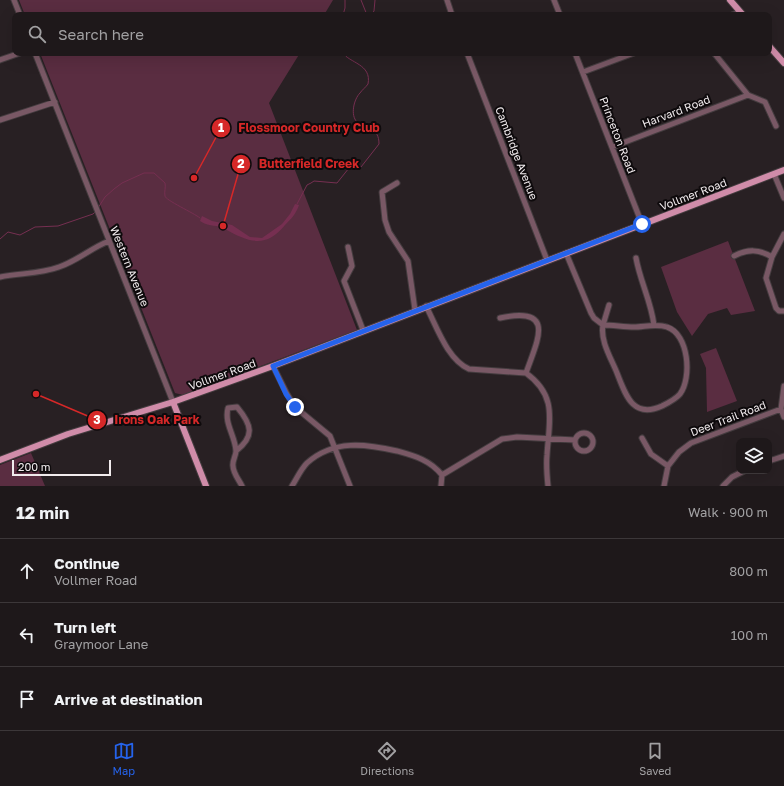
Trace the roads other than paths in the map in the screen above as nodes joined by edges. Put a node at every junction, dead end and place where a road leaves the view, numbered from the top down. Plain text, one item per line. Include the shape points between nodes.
1 (14, 0) edge
2 (447, 0) edge
3 (554, 0) edge
4 (730, 0) edge
5 (19, 12) edge
6 (451, 12) edge
7 (559, 12) edge
8 (740, 12) edge
9 (772, 49) edge
10 (12, 56) edge
11 (36, 56) edge
12 (468, 56) edge
13 (576, 56) edge
14 (626, 56) edge
15 (716, 56) edge
16 (0, 60) edge
17 (784, 63) edge
18 (583, 72) junction
19 (748, 95) junction
20 (55, 102) junction
21 (0, 120) edge
22 (776, 126) dead end
23 (612, 147) junction
24 (784, 170) edge
25 (774, 174) junction
26 (397, 183) dead end
27 (784, 198) edge
28 (642, 224) junction
29 (784, 234) edge
30 (109, 241) junction
31 (348, 246) dead end
32 (566, 253) junction
33 (734, 256) dead end
34 (772, 257) junction
35 (636, 258) dead end
36 (547, 260) junction
37 (0, 277) edge
38 (609, 305) dead end
39 (426, 306) junction
40 (415, 310) junction
41 (781, 311) edge
42 (500, 318) dead end
43 (603, 324) junction
44 (654, 325) junction
45 (363, 330) junction
46 (273, 366) junction
47 (526, 373) junction
48 (784, 387) edge
49 (173, 402) junction
50 (781, 409) junction
51 (784, 417) edge
52 (549, 438) junction
53 (642, 438) dead end
54 (575, 440) dead end
55 (335, 448) junction
56 (236, 451) junction
57 (784, 456) edge
58 (0, 460) edge
59 (772, 460) edge
60 (668, 466) junction
61 (738, 474) edge
62 (442, 475) junction
63 (206, 486) edge
64 (242, 486) edge
65 (292, 486) edge
66 (350, 486) edge
67 (441, 486) edge
68 (548, 486) edge
69 (664, 486) edge
70 (723, 486) edge

1 - 5 street
2 - 6 street
3 - 7 street
4 - 8 main road
9 - 17 main road
10 - 16 street
11 - 20 street, Western Avenue
12 - 36 street, Cambridge Avenue
13 - 18 street, Princeton Road
14 - 18 street
15 - 19 street
18 - 23 street, Princeton Road
19 - 22 street via 765,102
19 - 23 street, Harvard Road
20 - 21 street
20 - 30 street, Western Avenue
23 - 28 street, Princeton Road
24 - 25 main road, Vollmer Road
25 - 27 street
25 - 28 main road, Vollmer Road
26 - 40 street via 382,192 382,199 389,232 408,261
28 - 32 main road, Vollmer Road
29 - 34 street
30 - 37 street via 52,270
30 - 49 street, Western Avenue
31 - 45 street via 352,266 344,281
32 - 36 main road, Vollmer Road
32 - 43 street via 591,313
33 - 34 street via 758,250
34 - 41 street via 766,278 775,306
35 - 44 street via 638,271 652,308
36 - 39 main road, Vollmer Road
38 - 43 street
39 - 40 main road, Vollmer Road
39 - 47 street via 450,351 463,366 470,369
40 - 45 main road, Vollmer Road
42 - 47 street via 517,314 535,319 539,328
43 - 44 street via 632,327
43 - 44 street via 603,339 628,400 637,408 652,410 680,394 686,370 684,346 680,336 668,327
45 - 46 main road, Vollmer Road
46 - 49 main road, Vollmer Road
46 - 55 street via 295,407 330,436
47 - 52 street via 537,381 547,398
48 - 50 street
49 - 58 main road, Vollmer Road via 68,434
49 - 63 main road, Western Avenue
50 - 51 street
50 - 60 street, Deer Trail Road via 691,443 679,452
52 - 54 street
52 - 62 street via 502,439
52 - 68 street
53 - 60 street via 656,459
55 - 62 street via 355,444 370,445 418,457 436,467
55 - 65 street via 307,463
55 - 66 street
56 - 56 street via 246,444 250,435 245,416 237,407 228,408 226,417
56 - 64 street via 233,466
57 - 59 street
60 - 69 street
61 - 70 street
62 - 67 street

